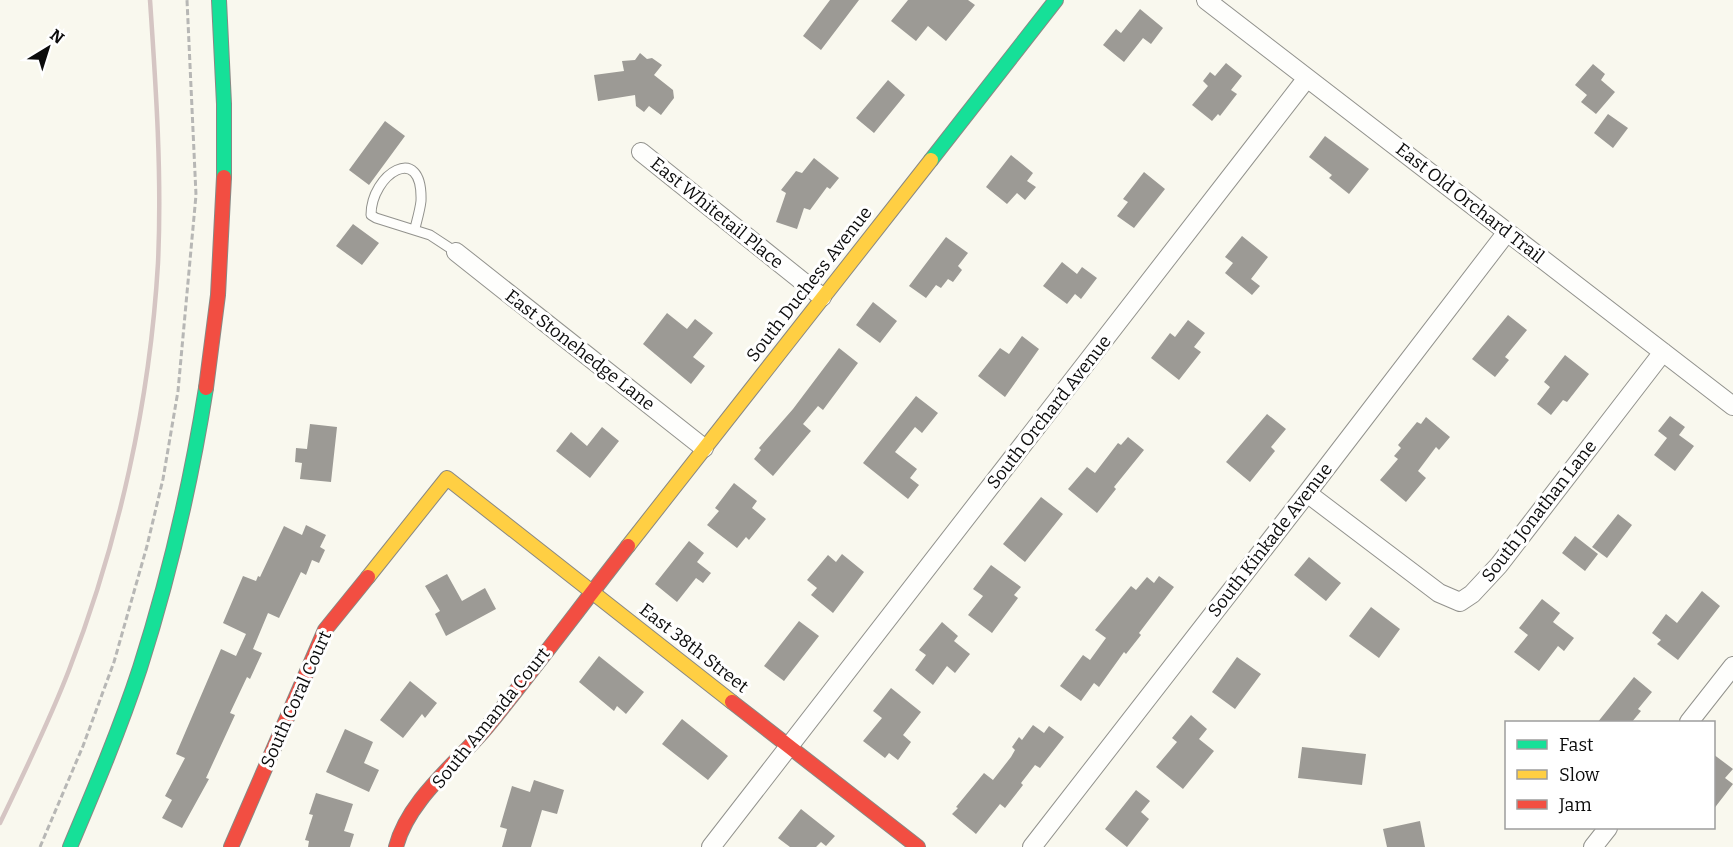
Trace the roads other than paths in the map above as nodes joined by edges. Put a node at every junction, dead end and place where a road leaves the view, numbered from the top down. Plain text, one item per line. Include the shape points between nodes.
1 (219, 0) edge
2 (1056, 0) edge
3 (1206, 0) edge
4 (1307, 78) junction
5 (641, 152) dead end
6 (415, 228) junction
7 (1507, 232) junction
8 (456, 252) joint
9 (822, 297) junction
10 (1663, 352) junction
11 (1733, 406) edge
12 (704, 448) junction
13 (447, 478) joint
14 (1307, 493) junction
15 (592, 591) junction
16 (1733, 666) edge
17 (1691, 721) edge
18 (790, 747) junction
19 (1607, 829) edge
20 (908, 844) edge
21 (70, 847) edge
22 (231, 847) edge
23 (396, 847) edge
24 (711, 847) edge
25 (1032, 847) edge
26 (1593, 847) edge

1 - 21 street via 224,205 212,350 195,451 160,603 111,746
2 - 9 street, South Duchess Avenue
3 - 4 street, East Old Orchard Trail
4 - 7 street, East Old Orchard Trail
4 - 18 street, South Orchard Avenue
5 - 9 street, East Whitetail Place
6 - 6 lane via 371,215 375,195 398,168 411,170 420,189
6 - 8 lane
7 - 10 street, East Old Orchard Trail
7 - 14 street, South Kinkade Avenue
8 - 12 street, East Stonehedge Lane
9 - 12 street, South Duchess Avenue
10 - 11 street, East Old Orchard Trail
10 - 14 street, South Jonathan Lane via 1499,565 1460,602 1439,593
12 - 15 street, South Duchess Avenue
13 - 15 street, East 38th Street
13 - 22 street, South Coral Court via 325,630
14 - 25 street, South Kinkade Avenue
15 - 18 street, East 38th Street
15 - 23 street, South Amanda Court via 485,729 413,812 396,839
16 - 17 street
18 - 20 street, East 38th Street
18 - 24 street
19 - 26 street

